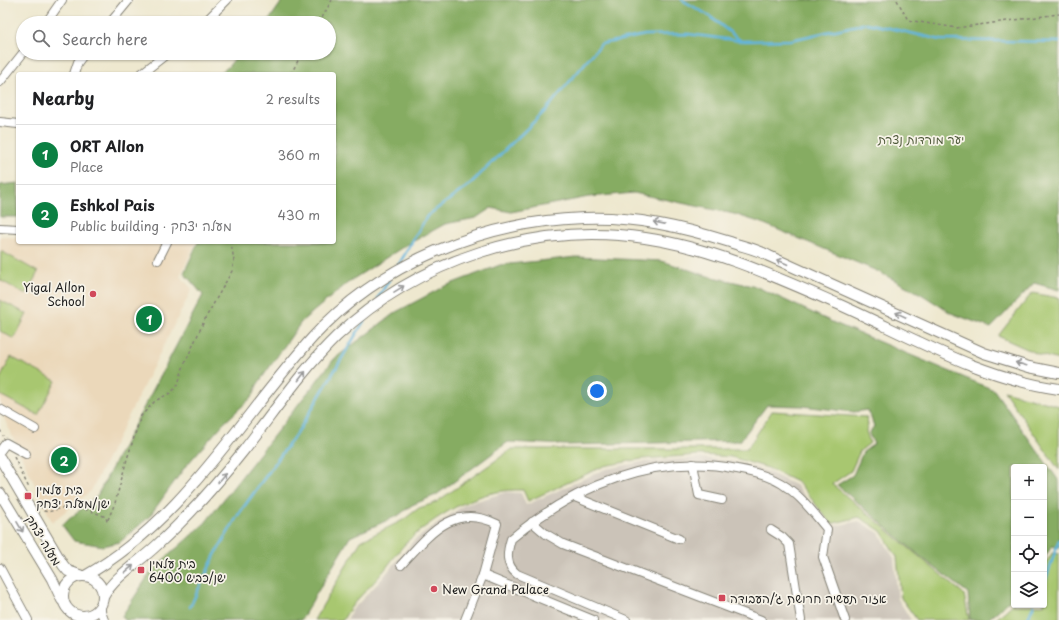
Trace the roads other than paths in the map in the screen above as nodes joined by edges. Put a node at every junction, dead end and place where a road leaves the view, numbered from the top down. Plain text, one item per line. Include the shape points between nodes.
1 (62, 0) edge
2 (129, 0) edge
3 (227, 0) edge
4 (51, 16) edge
5 (116, 16) edge
6 (211, 16) edge
7 (17, 60) edge
8 (79, 60) edge
9 (159, 60) edge
10 (75, 72) edge
11 (144, 72) edge
12 (0, 82) edge
13 (0, 122) edge
14 (16, 124) edge
15 (0, 228) edge
16 (16, 229) edge
17 (166, 244) edge
18 (158, 260) dead end
19 (1059, 373) edge
20 (1059, 390) edge
21 (0, 409) edge
22 (35, 429) dead end
23 (0, 451) edge
24 (26, 454) dead end
25 (0, 458) edge
26 (693, 464) junction
27 (0, 493) edge
28 (575, 497) junction
29 (722, 500) dead end
30 (532, 522) junction
31 (771, 530) dead end
32 (680, 540) dead end
33 (401, 565) dead end
34 (0, 568) edge
35 (483, 575) junction
36 (83, 576) junction
37 (102, 600) junction
38 (63, 602) junction
39 (80, 618) edge
40 (28, 620) edge
41 (104, 620) edge
42 (464, 620) edge
43 (593, 620) edge
44 (626, 620) edge
45 (761, 620) edge
46 (801, 620) edge
47 (845, 620) edge

1 - 4 street
2 - 5 street
3 - 6 street
7 - 12 street
8 - 10 street
9 - 11 street
13 - 14 street
15 - 16 street
17 - 18 street
19 -> 36 main road via 984,353 758,250 693,231 648,221 604,217 562,219 502,228 448,246 402,268 364,292 338,313 304,347 178,502 144,535 115,558
37 -> 20 main road via 113,583 155,547 206,496 317,357 348,326 410,283 454,262 506,244 563,235 604,234 646,238 689,247 763,272 979,368 1025,383
21 - 22 street
23 - 24 street via 6,443
25 - 36 main road, מעלה יצחק via 62,565 68,571
26 - 28 street via 660,466 631,472
26 - 29 street via 698,495
26 - 47 street via 750,471 773,479 803,500 828,529 824,557
27 -> 38 main road, מעלה יצחק via 54,582
28 - 30 street
28 - 32 street
30 - 44 street via 511,538 508,549 511,569 517,574
30 - 45 street via 563,544
31 - 46 street via 788,544
33 - 35 street via 447,521 462,517 486,518 497,524
34 - 40 street
35 - 42 street
35 - 43 street
36 - 37 main road via 96,581 100,586
36 - 38 main road via 66,584
37 - 39 main road via 98,609
37 - 41 street via 100,612
38 - 39 main road via 66,608

